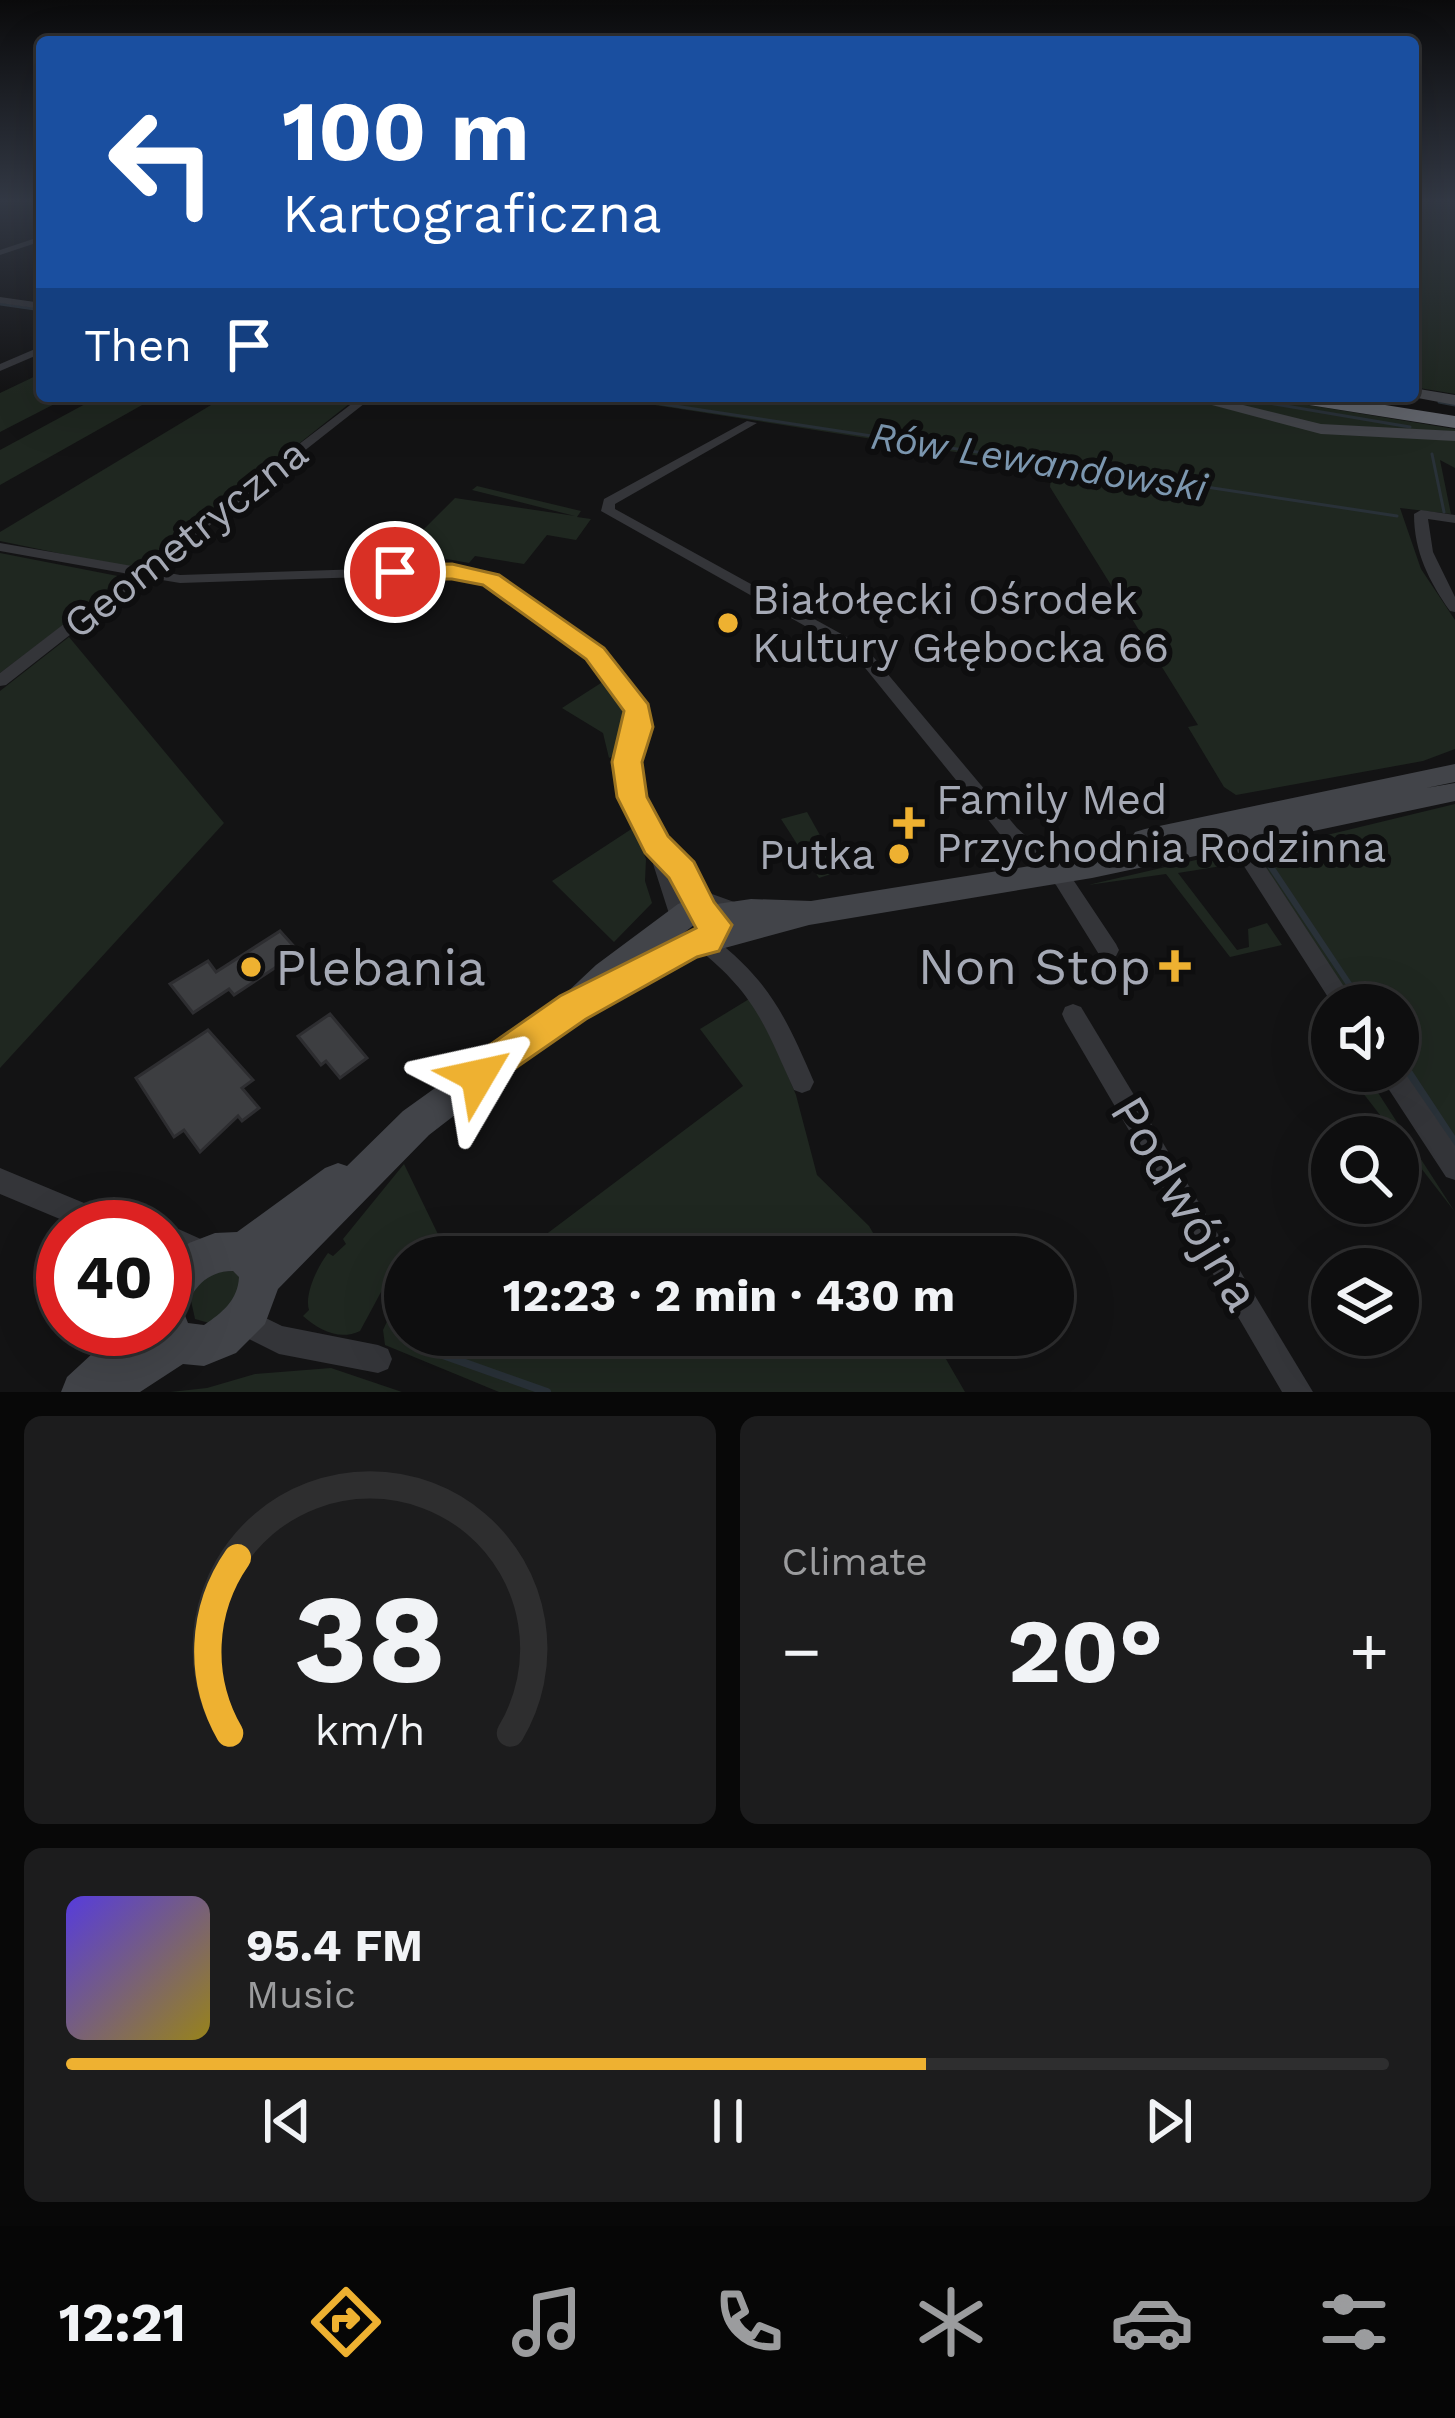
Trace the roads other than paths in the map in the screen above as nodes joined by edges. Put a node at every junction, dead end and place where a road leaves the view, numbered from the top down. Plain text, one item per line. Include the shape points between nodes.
1 (0, 300) edge
2 (36, 305) edge
3 (36, 352) edge
4 (0, 368) edge
5 (1419, 394) edge
6 (1455, 400) edge
7 (362, 402) edge
8 (1211, 402) edge
9 (1336, 402) edge
10 (1373, 402) edge
11 (1455, 418) edge
12 (751, 423) dead end
13 (1455, 436) edge
14 (1455, 519) edge
15 (0, 547) edge
16 (138, 575) junction
17 (1455, 608) edge
18 (0, 682) edge
19 (1455, 773) edge
20 (1455, 792) edge
21 (1236, 828) junction
22 (657, 844) junction
23 (1052, 871) junction
24 (812, 914) junction
25 (696, 923) junction
26 (1108, 950) dead end
27 (1333, 984) edge
28 (1073, 1014) dead end
29 (802, 1082) dead end
30 (1404, 1092) edge
31 (1455, 1168) edge
32 (0, 1181) edge
33 (44, 1200) edge
34 (192, 1246) edge
35 (236, 1262) junction
36 (192, 1293) edge
37 (243, 1321) junction
38 (192, 1329) edge
39 (119, 1356) edge
40 (130, 1356) edge
41 (378, 1359) dead end
42 (82, 1392) edge
43 (101, 1392) edge
44 (1298, 1392) edge

1 - 2 street
3 - 4 street
5 - 6 street
7 - 16 street, Geometryczna
8 - 13 street via 1321,429
9 - 11 highway
10 - 11 highway
12 - 23 street via 609,502 608,511 860,650 1010,833
14 - 17 street via 1421,514 1420,526 1434,579
15 - 16 street
16 - 18 street, Geometryczna
16 - 22 street via 452,572 506,587 595,654 638,710 627,781
19 - 21 street
20 - 21 street
21 - 23 street
21 - 27 street
22 - 25 street
22 - 25 street
23 - 24 street
23 - 26 street
24 - 25 street
24 - 25 street via 742,911
25 - 29 street via 766,997
25 - 35 street
28 - 44 street, Podwójna
30 - 31 street
32 - 33 street
34 - 35 street
35 - 36 street
35 - 37 street via 258,1297
37 - 38 street via 212,1343
37 - 41 street via 279,1340
39 - 42 street
40 - 43 street

